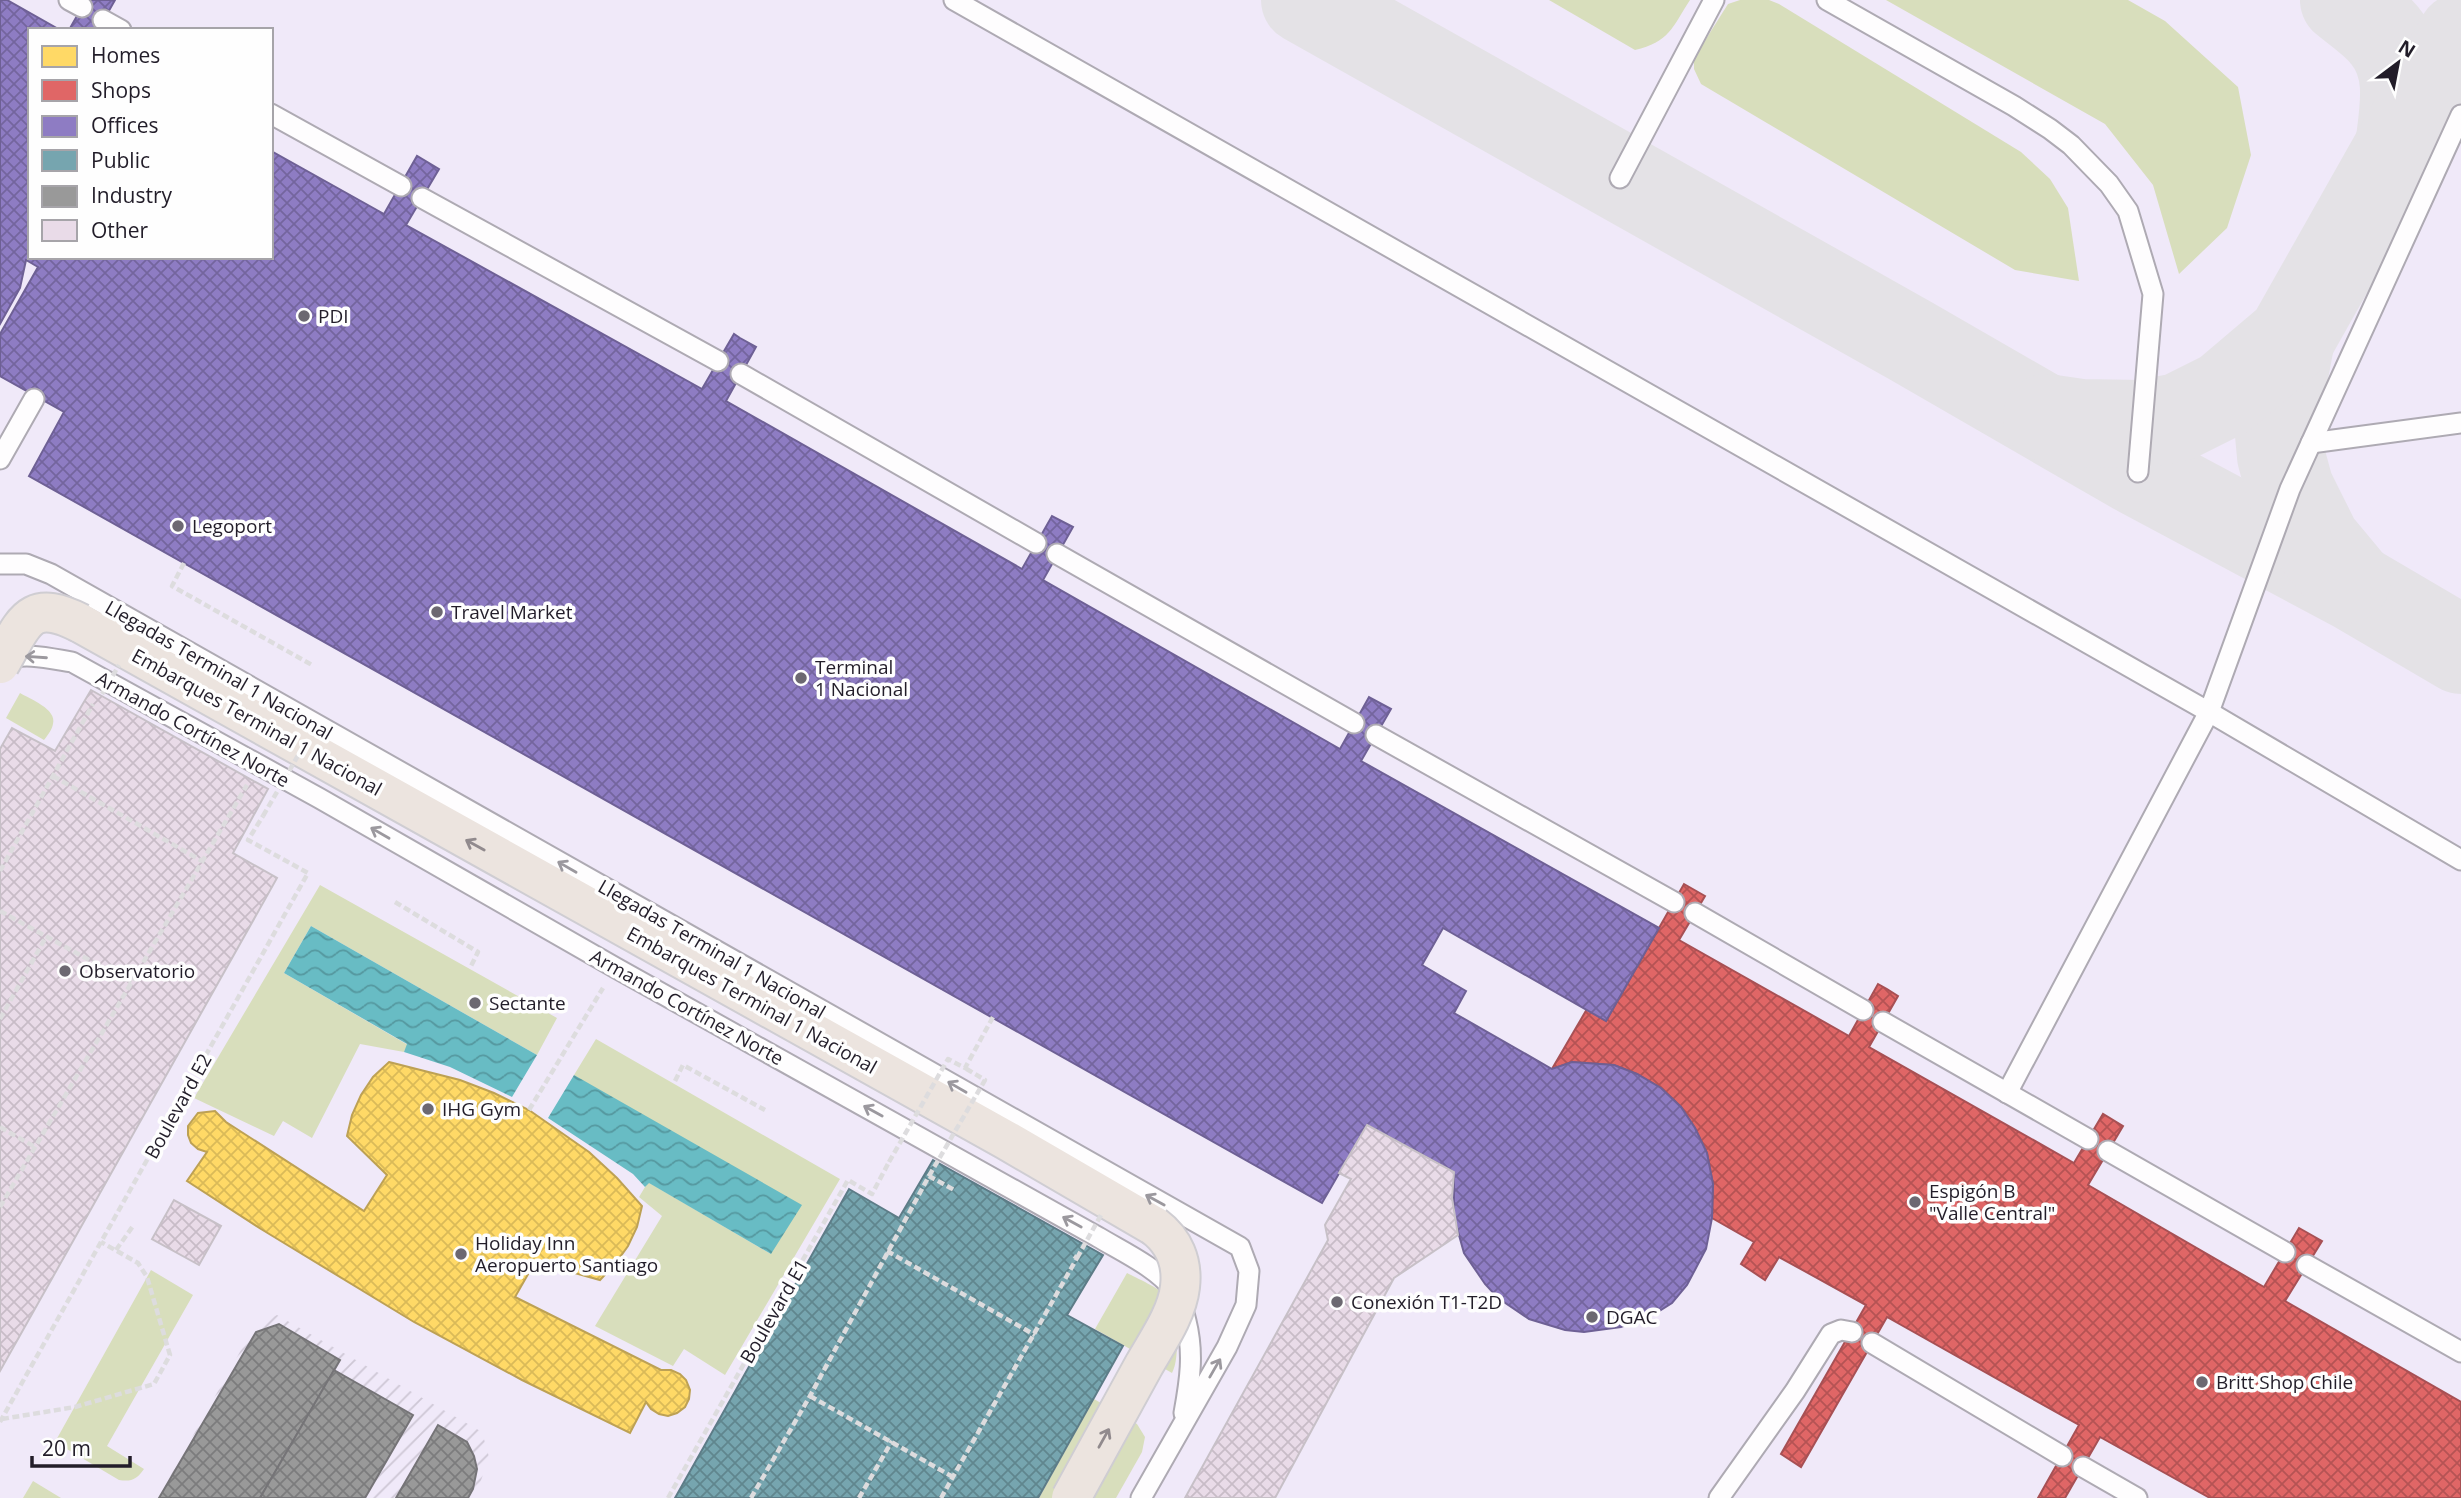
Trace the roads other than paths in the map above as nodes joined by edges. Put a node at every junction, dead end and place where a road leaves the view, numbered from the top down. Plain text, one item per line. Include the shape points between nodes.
1 (954, 0) edge
2 (1714, 0) edge
3 (1827, 0) edge
4 (273, 115) edge
5 (2461, 115) edge
6 (1620, 178) dead end
7 (401, 186) dead end
8 (422, 198) dead end
9 (718, 361) dead end
10 (741, 374) dead end
11 (34, 399) dead end
12 (2461, 423) edge
13 (2311, 443) junction
14 (0, 459) edge
15 (2137, 472) dead end
16 (1036, 543) dead end
17 (1057, 554) dead end
18 (0, 564) edge
19 (0, 662) edge
20 (2209, 712) junction
21 (1354, 723) dead end
22 (1376, 735) dead end
23 (2461, 860) edge
24 (1674, 902) dead end
25 (1695, 913) dead end
26 (1863, 1010) dead end
27 (1883, 1022) dead end
28 (2007, 1093) junction
29 (2088, 1139) dead end
30 (2108, 1151) dead end
31 (2285, 1252) dead end
32 (2307, 1265) dead end
33 (1852, 1332) dead end
34 (1872, 1343) dead end
35 (2461, 1352) edge
36 (1181, 1427) junction
37 (2063, 1456) dead end
38 (2083, 1467) dead end
39 (1071, 1498) edge
40 (1141, 1498) edge
41 (1719, 1498) edge
42 (2137, 1498) edge

1 - 20 lane
2 - 6 lane
3 - 15 lane via 2050,129 2109,184 2129,211 2153,294
4 - 7 lane
5 - 13 lane
8 - 9 lane
10 - 16 lane
11 - 14 lane
12 - 13 lane
13 - 20 lane
17 - 21 lane
36 -> 18 lane, Llegadas Terminal 1 Nacional via 1246,1305 1249,1271 1240,1247 51,574 26,564
36 -> 19 lane, Armando Cortínez Norte via 1192,1372 1191,1341 1181,1302 1165,1281 1098,1237 72,662 40,656 14,656
39 -> 19 highway, Embarques Terminal 1 Nacional, bridge via 1167,1323 1180,1289 1181,1268 1168,1236 964,1117 80,623 53,612 35,614 25,621
20 - 23 lane
20 - 28 lane
22 - 24 lane
25 - 26 lane
27 - 28 lane
28 - 29 lane
30 - 31 lane
32 - 35 lane
33 - 41 lane via 1831,1334
34 - 37 lane
36 - 40 lane, Llegadas Terminal 1 Nacional
38 - 42 lane

